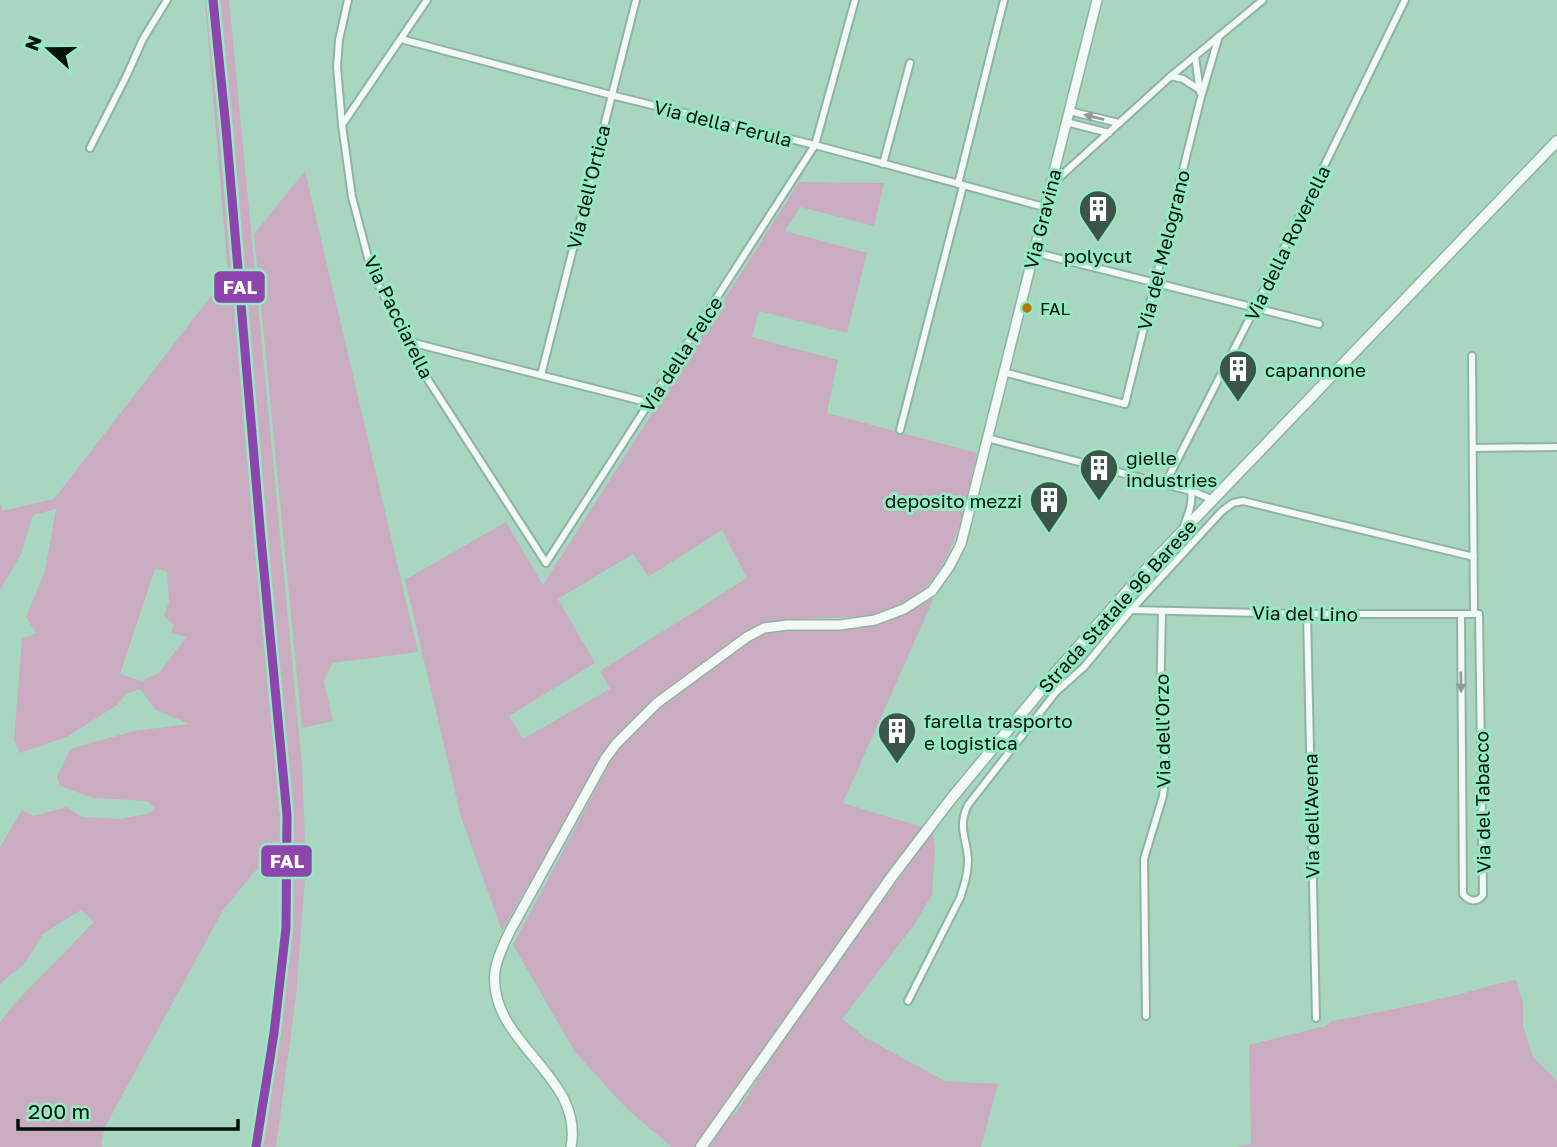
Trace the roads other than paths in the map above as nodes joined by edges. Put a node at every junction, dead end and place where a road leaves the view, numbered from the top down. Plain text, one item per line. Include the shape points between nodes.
1 (167, 0) edge
2 (348, 0) edge
3 (427, 0) edge
4 (636, 0) edge
5 (855, 0) edge
6 (1004, 0) edge
7 (1097, 0) edge
8 (1263, 0) edge
9 (1405, 0) edge
10 (1219, 36) junction
11 (401, 39) junction
12 (1195, 56) junction
13 (910, 62) dead end
14 (1171, 76) junction
15 (1201, 94) junction
16 (611, 95) junction
17 (1069, 111) junction
18 (1066, 122) junction
19 (1119, 123) junction
20 (342, 125) junction
21 (1109, 132) junction
22 (1557, 141) edge
23 (815, 145) junction
24 (90, 148) dead end
25 (883, 164) junction
26 (961, 185) junction
27 (1050, 185) junction
28 (1044, 207) junction
29 (1033, 252) junction
30 (1156, 283) junction
31 (1255, 308) junction
32 (1319, 324) dead end
33 (406, 341) junction
34 (1472, 356) dead end
35 (1003, 372) junction
36 (541, 375) junction
37 (650, 403) junction
38 (900, 430) dead end
39 (987, 438) junction
40 (1557, 447) edge
41 (1473, 448) junction
42 (1165, 484) junction
43 (1191, 491) junction
44 (1192, 499) junction
45 (1213, 500) junction
46 (1205, 509) junction
47 (1193, 521) junction
48 (1202, 532) junction
49 (1180, 535) junction
50 (1474, 557) junction
51 (546, 563) joint
52 (1131, 610) junction
53 (1163, 611) junction
54 (1307, 614) junction
55 (1461, 614) junction
56 (1476, 614) junction
57 (908, 1001) dead end
58 (1146, 1016) dead end
59 (1316, 1018) dead end
60 (571, 1147) edge
61 (701, 1147) edge

1 - 24 street
2 - 20 street, Via Pacciarella via 337,66
3 - 11 street
4 - 16 street, Via dell'Ortica
5 - 23 street, Via della Felce
6 - 26 street
7 - 17 main road, Via Gravina
8 - 10 street
9 - 31 street, Via della Roverella
10 - 12 street
10 - 15 street, Via del Melograno
11 - 16 street, Via della Ferula
11 - 20 street
12 - 14 street
12 - 15 street
13 - 25 street
14 - 15 street via 1183,79
14 - 19 street
15 - 30 street, Via del Melograno
16 - 23 street, Via della Ferula
16 - 36 street, Via dell'Ortica
17 - 18 main road, Via Gravina
19 -> 17 street
18 - 21 street
18 - 27 main road, Via Gravina
19 - 21 street
20 - 33 street, Via Pacciarella via 352,197 372,269
21 - 27 street
22 - 45 main road, Strada Statale 96 Barese
23 - 25 street, Via della Ferula
23 - 37 street, Via della Felce
25 - 26 street, Via della Ferula
26 - 28 street, Via della Ferula
26 - 38 street
27 - 28 main road, Via Gravina
28 - 29 main road, Via Gravina
29 - 30 street
29 - 35 main road, Via Gravina
30 - 31 street
30 - 35 street, Via del Melograno via 1125,404
31 - 32 street
31 - 42 street, Via della Roverella
33 - 36 street
33 - 51 street, Via Pacciarella
34 - 41 street, Via del Tabacco
35 - 39 main road, Via Gravina
36 - 37 street
37 - 51 street, Via della Felce
39 - 42 street
39 - 60 main road, Via Gravina via 961,544 932,591 875,620 764,628 657,703 605,759 510,931 495,981 497,1003 514,1034 557,1086 571,1117
40 - 41 street
41 - 50 street, Via del Tabacco
42 - 43 street
43 - 44 street
43 - 45 street
44 - 46 street
44 - 49 street
45 - 46 main road, Strada Statale 96 Barese
46 - 47 main road, Strada Statale 96 Barese
47 - 48 street
47 - 49 main road, Strada Statale 96 Barese
48 - 50 street via 1228,506 1243,501
48 - 52 street
49 - 61 main road, Strada Statale 96 Barese via 1056,672 951,799
50 - 56 street, Via del Tabacco
52 - 53 street, Via del Lino
52 - 57 street via 1084,667 1056,692 968,805 962,822 968,859 965,883
53 - 54 street, Via del Lino
53 - 58 street, Via dell'Orzo via 1160,710 1166,769 1144,859
54 - 55 street, Via del Lino
54 - 59 street, Via dell'Avena
55 - 56 street, Via del Lino
55 -> 56 street, Via del Tabacco via 1463,894 1476,901 1483,895

